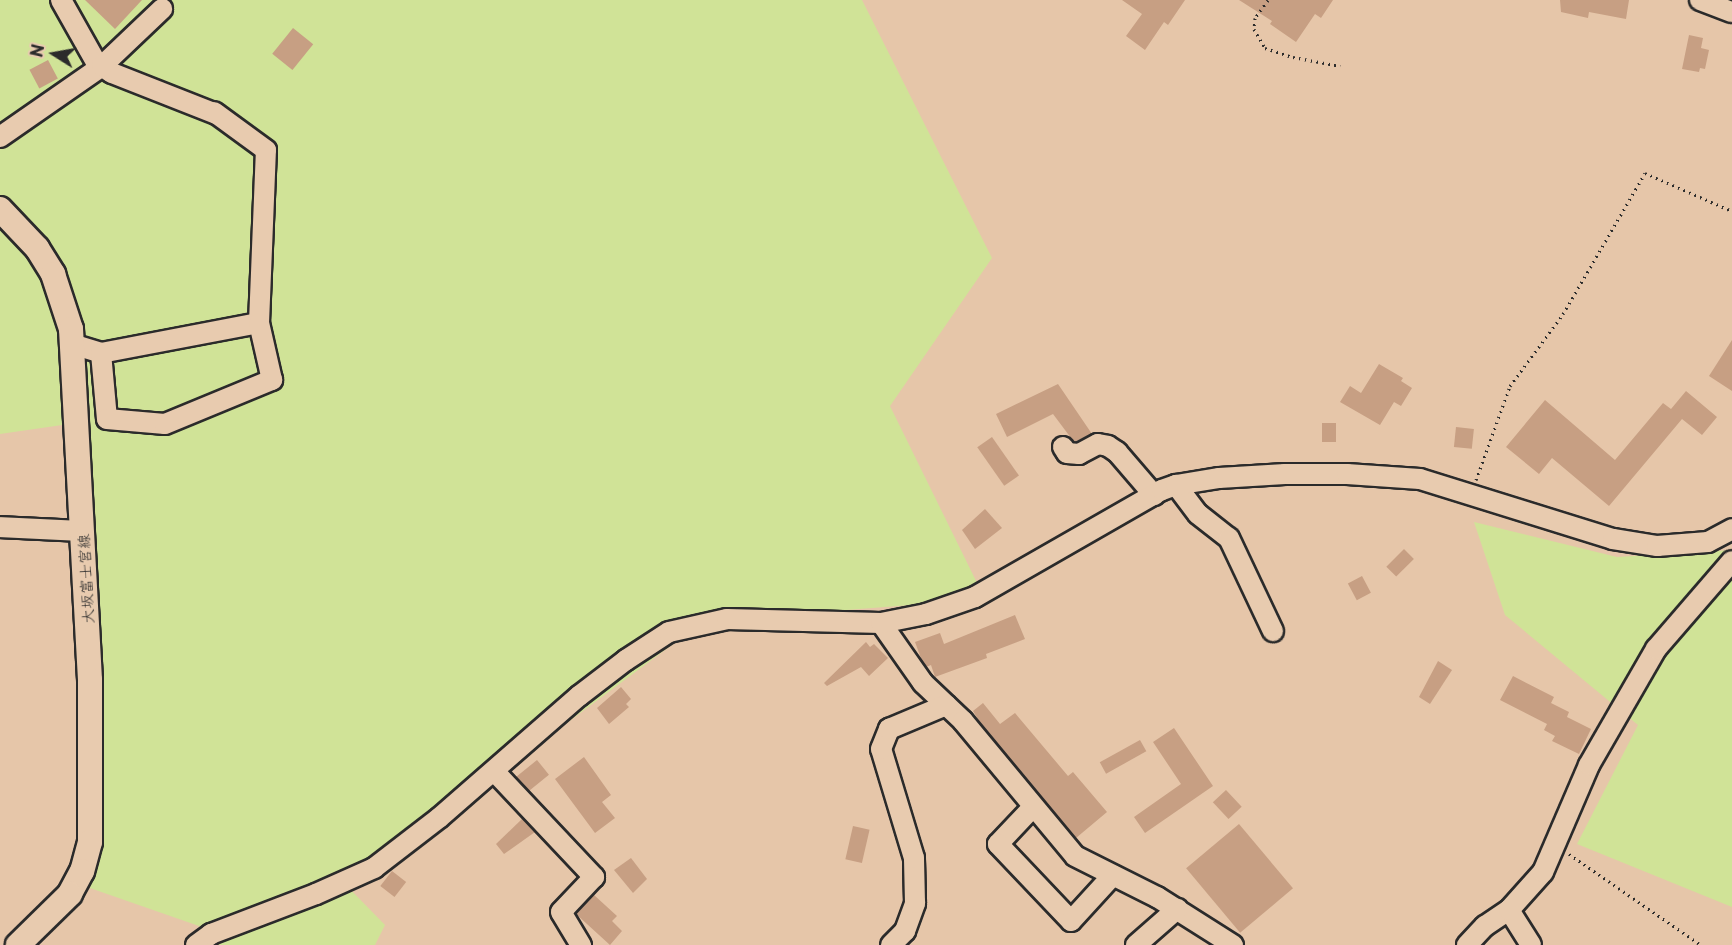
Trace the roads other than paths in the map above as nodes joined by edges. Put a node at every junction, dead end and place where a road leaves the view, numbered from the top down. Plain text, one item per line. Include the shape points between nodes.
1 (61, 0) edge
2 (1700, 0) edge
3 (162, 9) dead end
4 (1732, 12) edge
5 (102, 66) junction
6 (0, 137) edge
7 (0, 209) edge
8 (259, 323) junction
9 (72, 344) junction
10 (101, 353) junction
11 (1063, 447) dead end
12 (1176, 485) junction
13 (1154, 495) junction
14 (0, 527) edge
15 (1732, 529) edge
16 (82, 531) junction
17 (1732, 561) edge
18 (881, 623) junction
19 (1273, 631) dead end
20 (946, 705) junction
21 (494, 771) junction
22 (1033, 807) junction
23 (1113, 875) junction
24 (1177, 909) junction
25 (1509, 910) junction
26 (200, 944) edge
27 (18, 945) edge
28 (581, 945) edge
29 (891, 945) edge
30 (1136, 945) edge
31 (1233, 945) edge
32 (1467, 945) edge
33 (1530, 945) edge

1 - 5 street
2 - 4 street
3 - 5 street
5 - 6 street
5 - 8 street via 215,113 266,150
7 - 9 main road, 大坂富士宮線 via 37,248 53,274 64,303
8 - 10 street
8 - 10 street via 272,380 165,424 107,419
9 - 10 street
9 - 16 main road, 大坂富士宮線
11 - 13 street via 1067,453 1079,454 1098,444 1108,446
12 - 13 street
12 - 15 street via 1219,478 1347,474 1420,479 1613,539 1658,546 1708,542
12 - 19 street via 1198,514 1229,538
13 - 18 street via 975,597 926,614
14 - 16 street
16 - 27 main road, 大坂富士宮線 via 90,680 90,842 70,894
17 - 25 street via 1656,649 1589,765 1543,872
18 - 20 street via 923,683
18 - 21 street via 727,619 669,632 579,696
20 - 22 street
20 - 29 street via 889,729 881,749 914,858 915,903 905,931
21 - 26 street via 374,868 211,934
21 - 28 street via 594,877 561,912
22 - 23 street via 1075,856
22 - 23 street via 998,844 1071,921
23 - 24 street
24 - 30 street
24 - 31 street
25 - 32 street via 1485,926
25 - 33 street

